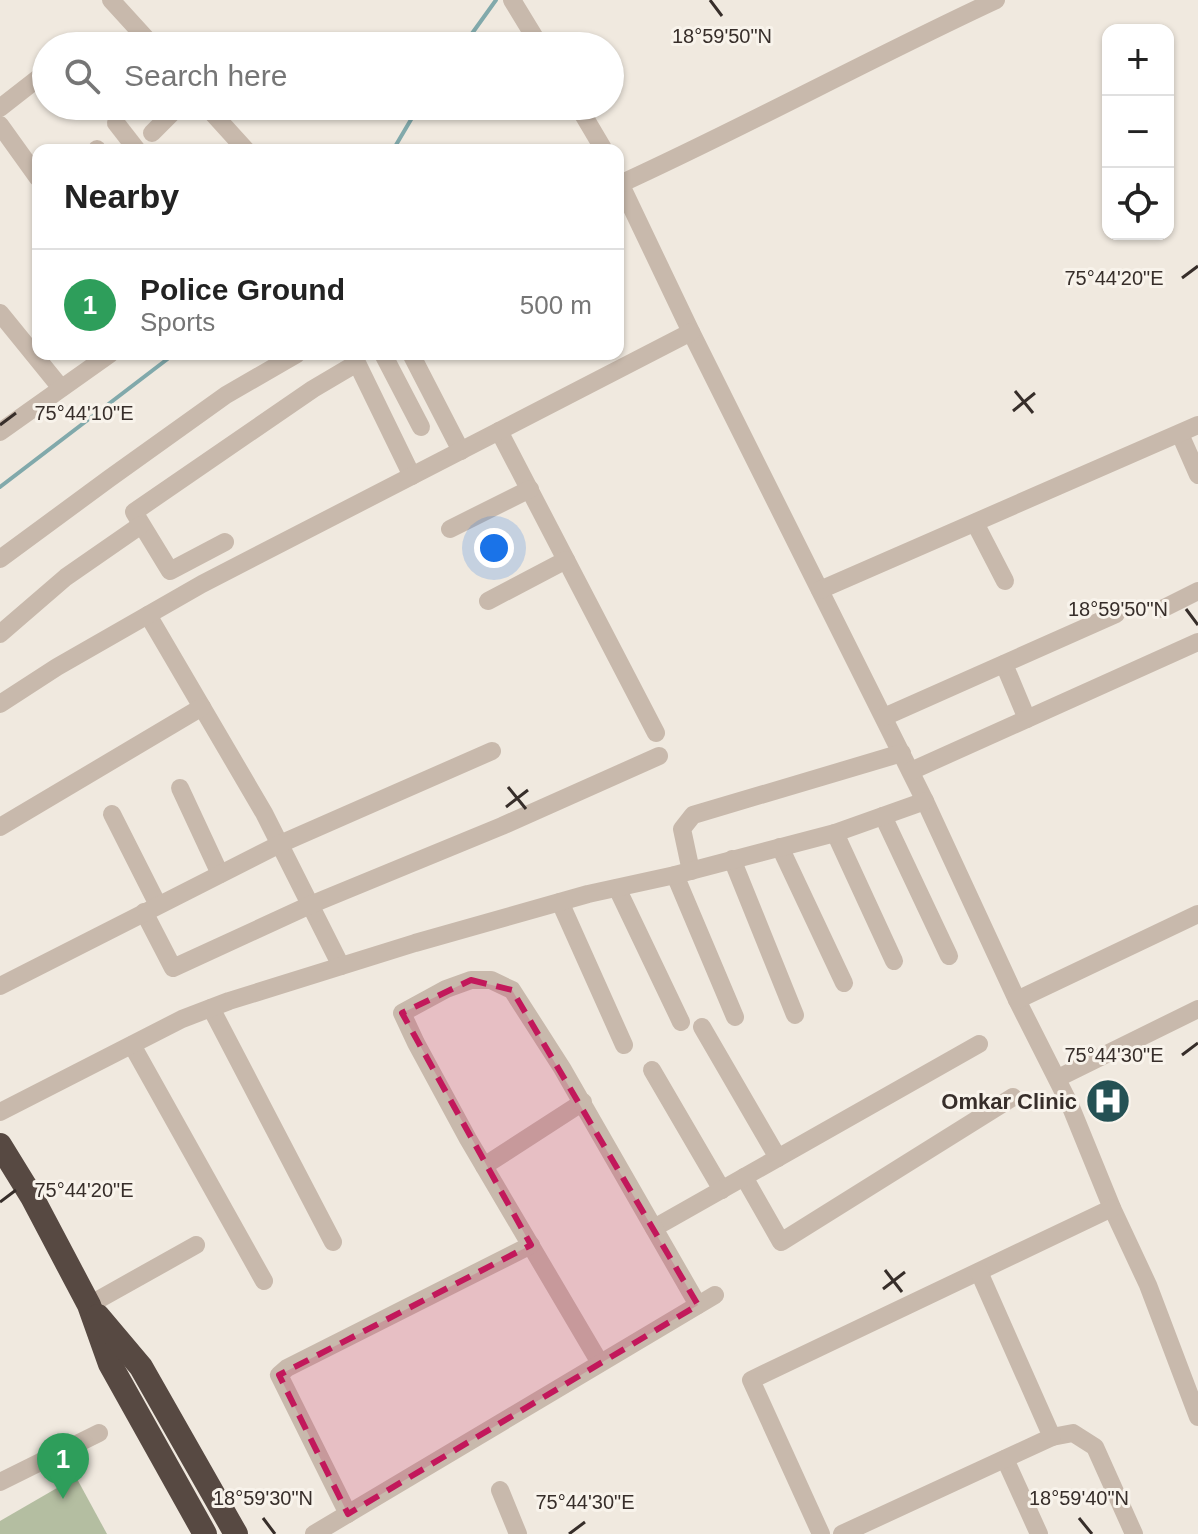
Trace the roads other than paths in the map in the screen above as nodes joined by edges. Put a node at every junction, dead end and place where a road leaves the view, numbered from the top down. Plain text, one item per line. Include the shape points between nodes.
1 (111, 0) edge
2 (512, 0) edge
3 (996, 0) edge
4 (140, 32) edge
5 (531, 32) edge
6 (32, 83) edge
7 (0, 108) edge
8 (165, 120) edge
9 (217, 120) edge
10 (586, 120) edge
11 (116, 123) dead end
12 (0, 125) edge
13 (152, 133) dead end
14 (132, 144) edge
15 (237, 144) edge
16 (600, 144) edge
17 (32, 170) edge
18 (624, 180) edge
19 (624, 192) edge
20 (0, 313) edge
21 (691, 332) junction
22 (32, 352) edge
23 (38, 360) edge
24 (101, 360) edge
25 (287, 360) edge
26 (363, 360) edge
27 (386, 360) edge
28 (414, 360) edge
29 (357, 363) junction
30 (61, 388) junction
31 (1198, 425) edge
32 (421, 427) dead end
33 (499, 431) junction
34 (0, 432) edge
35 (1180, 434) junction
36 (461, 451) junction
37 (1198, 475) edge
38 (412, 476) junction
39 (530, 489) junction
40 (975, 523) junction
41 (141, 525) junction
42 (450, 529) dead end
43 (225, 542) dead end
44 (0, 559) edge
45 (566, 560) junction
46 (1005, 581) dead end
47 (820, 590) junction
48 (1198, 591) edge
49 (488, 601) dead end
50 (1162, 609) dead end
51 (1116, 614) dead end
52 (148, 615) junction
53 (0, 634) edge
54 (1198, 642) edge
55 (1004, 664) junction
56 (0, 704) edge
57 (202, 707) junction
58 (884, 717) junction
59 (1027, 719) junction
60 (656, 733) dead end
61 (492, 751) dead end
62 (902, 753) junction
63 (659, 756) dead end
64 (911, 771) junction
65 (180, 788) dead end
66 (925, 801) junction
67 (112, 814) dead end
68 (883, 816) junction
69 (0, 827) edge
70 (835, 833) junction
71 (280, 844) junction
72 (780, 847) junction
73 (732, 859) junction
74 (683, 873) junction
75 (220, 874) junction
76 (617, 888) junction
77 (560, 902) junction
78 (310, 905) junction
79 (151, 908) junction
80 (1198, 914) edge
81 (949, 956) dead end
82 (894, 961) dead end
83 (341, 966) junction
84 (844, 983) dead end
85 (0, 986) edge
86 (1017, 1000) junction
87 (211, 1008) junction
88 (1198, 1009) edge
89 (795, 1015) dead end
90 (735, 1017) dead end
91 (681, 1022) dead end
92 (702, 1027) dead end
93 (979, 1044) dead end
94 (132, 1045) junction
95 (624, 1045) dead end
96 (652, 1070) dead end
97 (1058, 1078) junction
98 (1013, 1097) dead end
99 (583, 1102) junction
100 (0, 1112) edge
101 (0, 1145) edge
102 (778, 1158) junction
103 (484, 1166) junction
104 (744, 1177) junction
105 (722, 1190) junction
106 (1112, 1208) junction
107 (654, 1228) junction
108 (333, 1242) dead end
109 (196, 1245) dead end
110 (531, 1245) junction
111 (979, 1272) junction
112 (264, 1281) dead end
113 (715, 1295) dead end
114 (89, 1305) junction
115 (698, 1305) junction
116 (600, 1363) junction
117 (1198, 1417) edge
118 (99, 1433) dead end
119 (1052, 1437) junction
120 (1005, 1459) junction
121 (0, 1482) edge
122 (500, 1490) dead end
123 (348, 1514) junction
124 (205, 1534) edge
125 (236, 1534) edge
126 (314, 1534) edge
127 (518, 1534) edge
128 (821, 1534) edge
129 (842, 1534) edge
130 (1039, 1534) edge
131 (1134, 1534) edge

1 - 4 street
2 - 5 street
3 - 18 street
6 - 7 street
8 - 13 street
9 - 15 street
10 - 16 street
11 - 14 street
12 - 17 street
19 - 21 street
20 - 22 street
21 - 33 street
21 - 47 street
23 - 30 street
24 - 30 street
25 - 44 street via 226,395
26 - 29 street
27 - 32 street
28 - 36 street
29 - 38 street
29 - 41 street via 134,512
30 - 34 street
31 - 35 street
33 - 36 street
33 - 39 street
35 - 37 street
35 - 40 street
36 - 38 street
38 - 52 street
39 - 42 street
39 - 45 street
40 - 46 street
40 - 47 street
41 - 43 street via 170,571
41 - 53 street via 66,577
45 - 49 street
45 - 60 street
47 - 58 street
48 - 50 street
51 - 55 street
52 - 56 street
52 - 57 street
54 - 59 street
55 - 58 street
55 - 59 street
57 - 69 street
57 - 71 street
58 - 62 street
59 - 64 street
61 - 71 street
62 - 64 street
62 - 74 street via 693,815 682,829
63 - 78 street
64 - 66 street
65 - 75 street
66 - 68 street
66 - 86 street
67 - 79 street
68 - 70 street
68 - 81 street
70 - 72 street
70 - 82 street
71 - 75 street
71 - 78 street
72 - 73 street
72 - 84 street
73 - 74 street
73 - 89 street
74 - 76 street
74 - 90 street
75 - 79 street
76 - 77 street
76 - 91 street
77 - 83 street
77 - 95 street
78 - 79 street via 173,968
78 - 83 street
79 - 85 street
80 - 86 street
83 - 87 street
86 - 97 street
87 - 94 street
87 - 108 street
88 - 97 street
92 - 102 street
93 - 102 street
94 - 100 street
94 - 112 street
96 - 105 street
97 - 106 street
98 - 104 street via 781,1242
99 - 103 street
99 - 103 street via 512,990 491,980 471,980 402,1013
99 - 107 street
101 - 114 highway
102 - 104 street
103 - 110 street
104 - 105 street
105 - 107 street
106 - 111 street
106 - 117 street
107 - 115 street
109 - 114 street
110 - 116 street
110 - 123 street via 279,1375
111 - 119 street
111 - 128 street via 751,1380
113 - 115 street
114 - 124 highway via 110,1364
114 - 125 highway via 141,1367
115 - 116 street
116 - 123 street
118 - 121 street
119 - 120 street
119 - 131 street via 1073,1433 1095,1447
120 - 129 street
120 - 130 street
122 - 127 street
123 - 126 street

